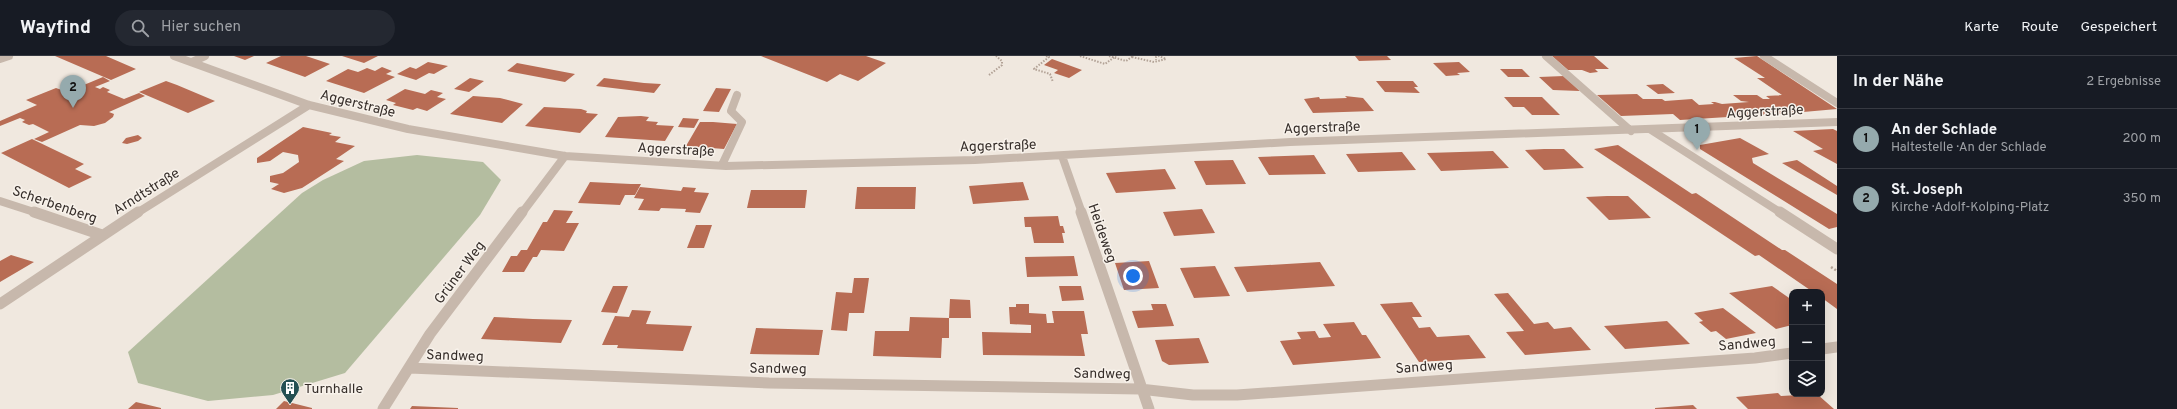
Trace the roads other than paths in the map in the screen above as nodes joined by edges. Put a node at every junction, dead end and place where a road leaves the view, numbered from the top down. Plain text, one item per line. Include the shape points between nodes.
1 (9, 56) edge
2 (174, 56) edge
3 (205, 56) edge
4 (1546, 56) edge
5 (1764, 56) edge
6 (1777, 56) edge
7 (0, 59) edge
8 (192, 62) junction
9 (1837, 95) edge
10 (737, 96) dead end
11 (1837, 103) edge
12 (309, 105) junction
13 (1837, 122) edge
14 (1651, 130) junction
15 (1631, 131) junction
16 (565, 156) junction
17 (1062, 156) junction
18 (722, 166) junction
19 (0, 201) edge
20 (102, 235) junction
21 (1837, 249) edge
22 (0, 304) edge
23 (1837, 347) edge
24 (1825, 349) edge
25 (1789, 353) edge
26 (410, 368) junction
27 (1140, 389) junction
28 (383, 409) edge
29 (1149, 409) edge

1 - 7 street
2 - 8 street, Aggerstraße
3 - 8 street
4 - 15 street
5 - 11 street
6 - 9 street
8 - 12 street, Aggerstraße
10 - 18 street via 731,111 742,122
12 - 16 street, Aggerstraße via 408,130
12 - 20 street, Arndtstraße
13 - 14 street, Aggerstraße
14 - 15 street, Aggerstraße
14 - 21 street
15 - 17 street, Aggerstraße via 1290,142
16 - 18 street, Aggerstraße
16 - 26 street, Grüner Weg via 430,334
17 - 18 street, Aggerstraße
17 - 27 street, Heideweg
19 - 20 street, Scherbenberg
20 - 22 street, Arndtstraße
23 - 24 street
25 - 27 street, Sandweg via 1755,358 1237,395 1193,395
26 - 27 street, Sandweg via 769,383
26 - 28 street, Grüner Weg
27 - 29 street, Heideweg

